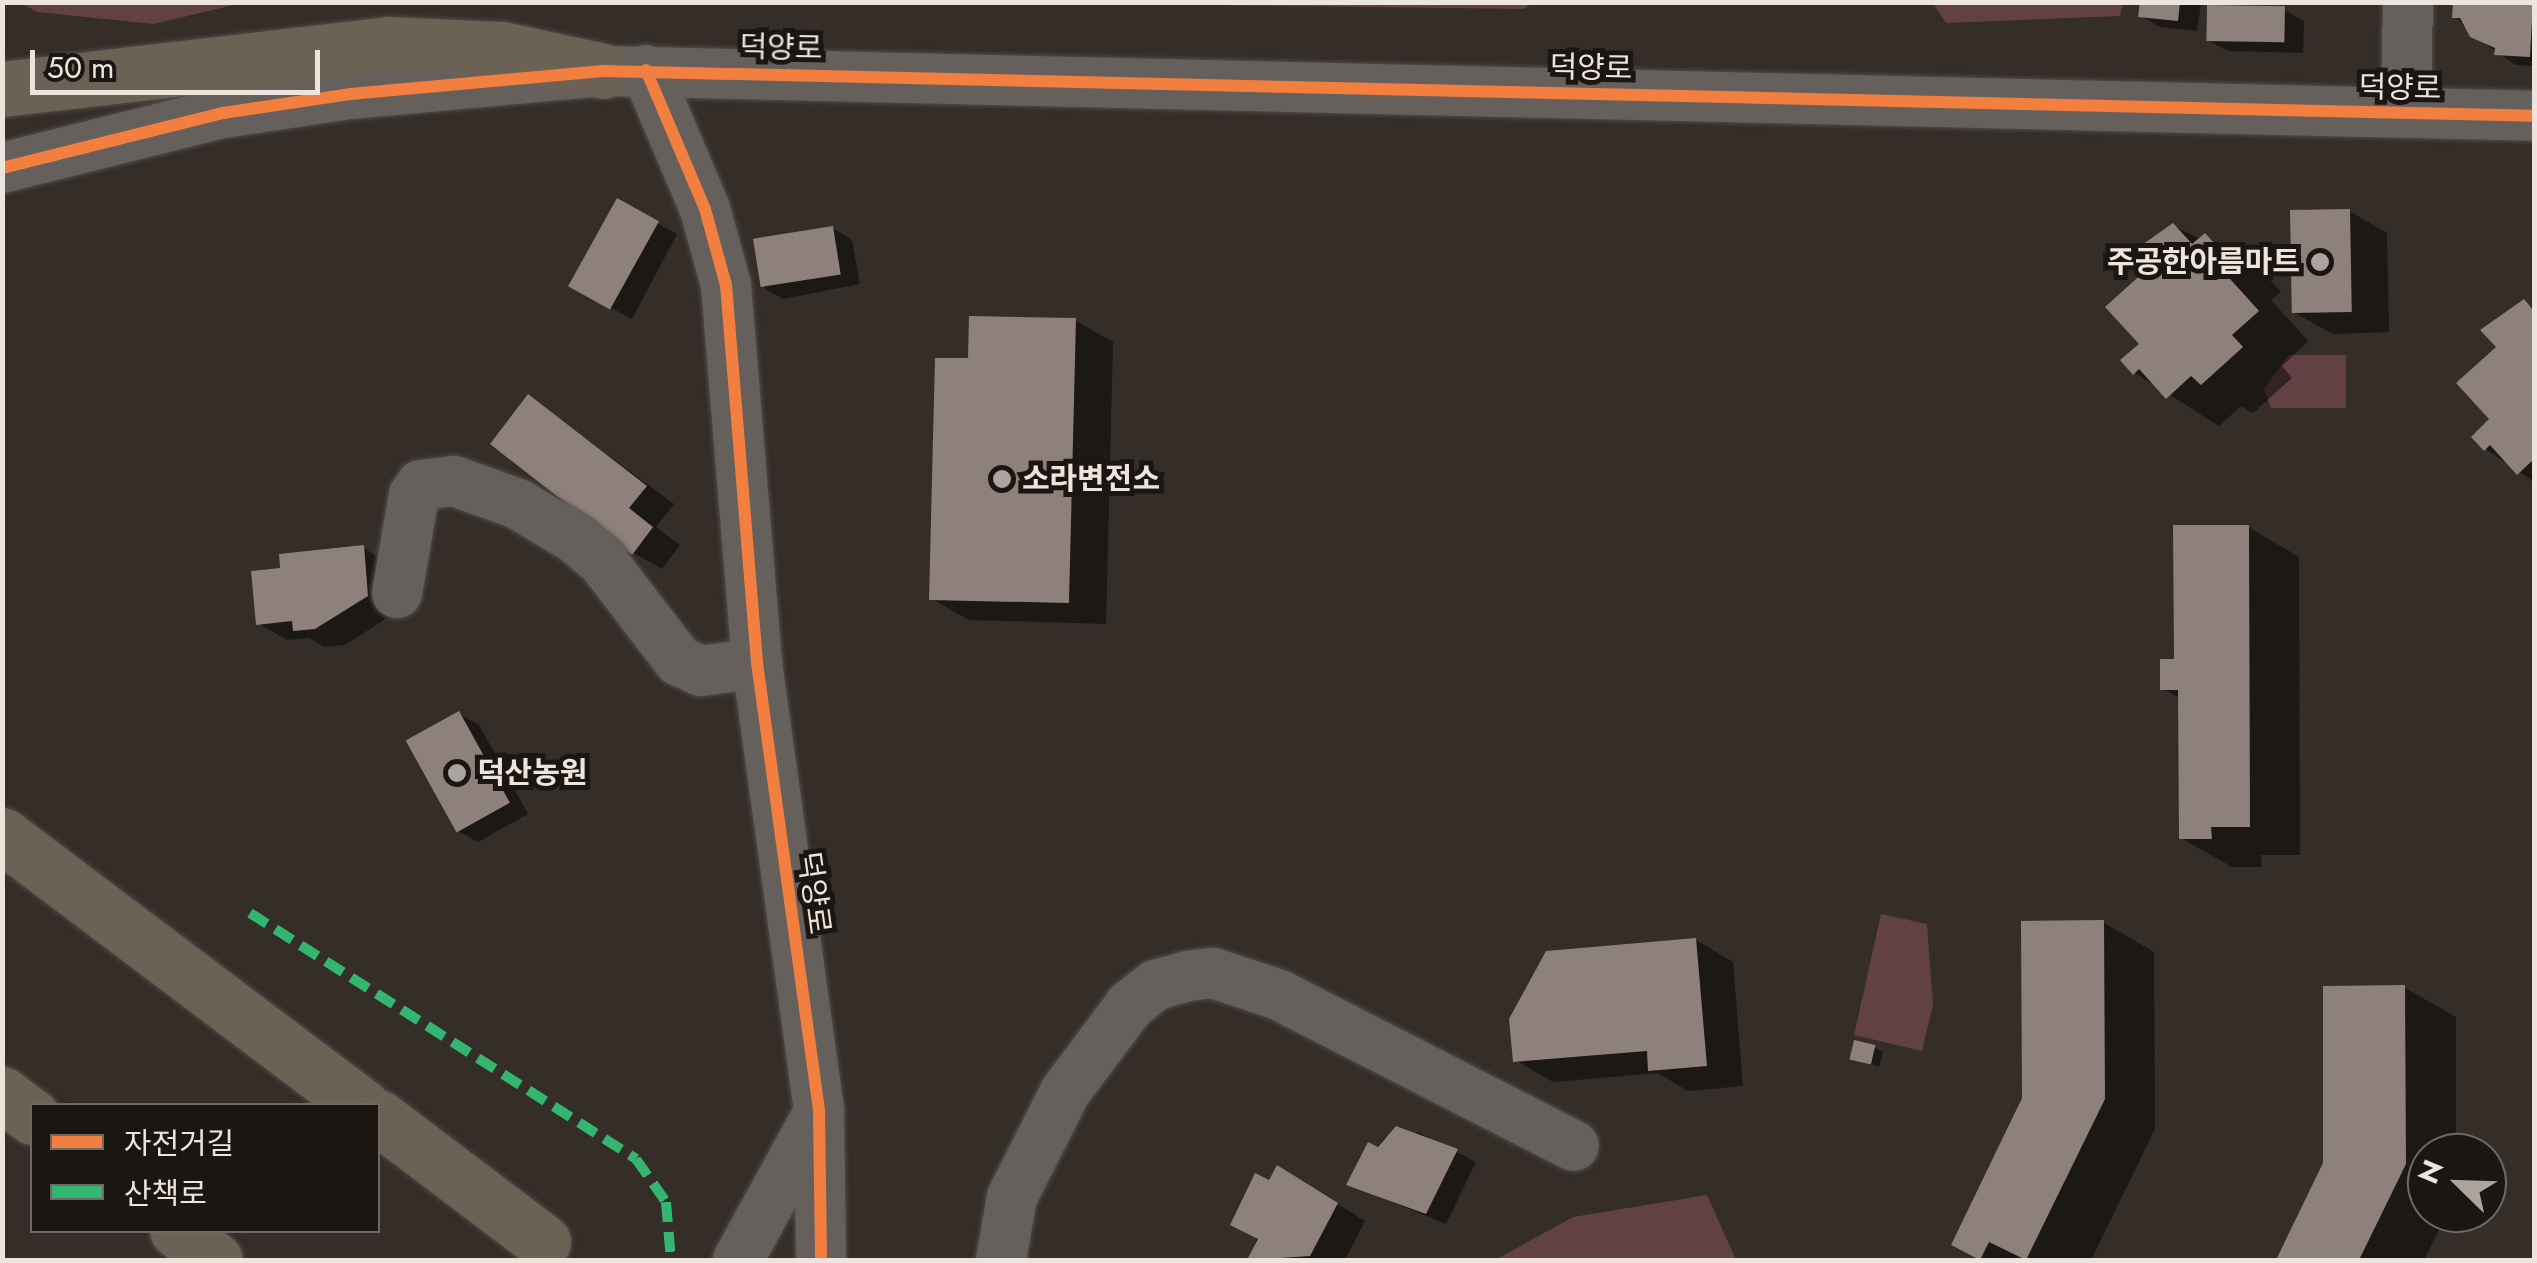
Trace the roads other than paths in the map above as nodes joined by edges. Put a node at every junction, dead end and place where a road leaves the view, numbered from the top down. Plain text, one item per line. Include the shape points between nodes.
1 (2408, 2) edge
2 (624, 70) junction
3 (2, 89) edge
4 (2406, 113) junction
5 (2534, 116) edge
6 (2, 168) edge
7 (397, 593) dead end
8 (757, 663) junction
9 (2, 835) edge
10 (2, 1094) edge
11 (358, 1103) edge
12 (819, 1112) junction
13 (30, 1115) edge
14 (380, 1119) edge
15 (1574, 1146) dead end
16 (181, 1233) edge
17 (544, 1242) dead end
18 (215, 1260) edge
19 (738, 1260) edge
20 (822, 1260) edge
21 (1001, 1260) edge

1 - 4 street
2 - 3 main road via 501,49 389,44
2 - 4 street, 덕양로
2 - 6 street, 덕양로 via 350,94 223,113
2 - 8 street, 덕양로 via 705,209 726,285
4 - 5 street, 덕양로
7 - 8 street via 414,495 431,482 454,481 518,504 576,539 603,562 679,661 701,670
8 - 12 street, 덕양로
9 - 11 main road
10 - 13 main road
12 - 19 street
12 - 20 street, 덕양로
14 - 17 main road
15 - 21 street via 1279,995 1213,972 1187,976 1156,985 1130,1004 1065,1092 1012,1197
16 - 18 main road

